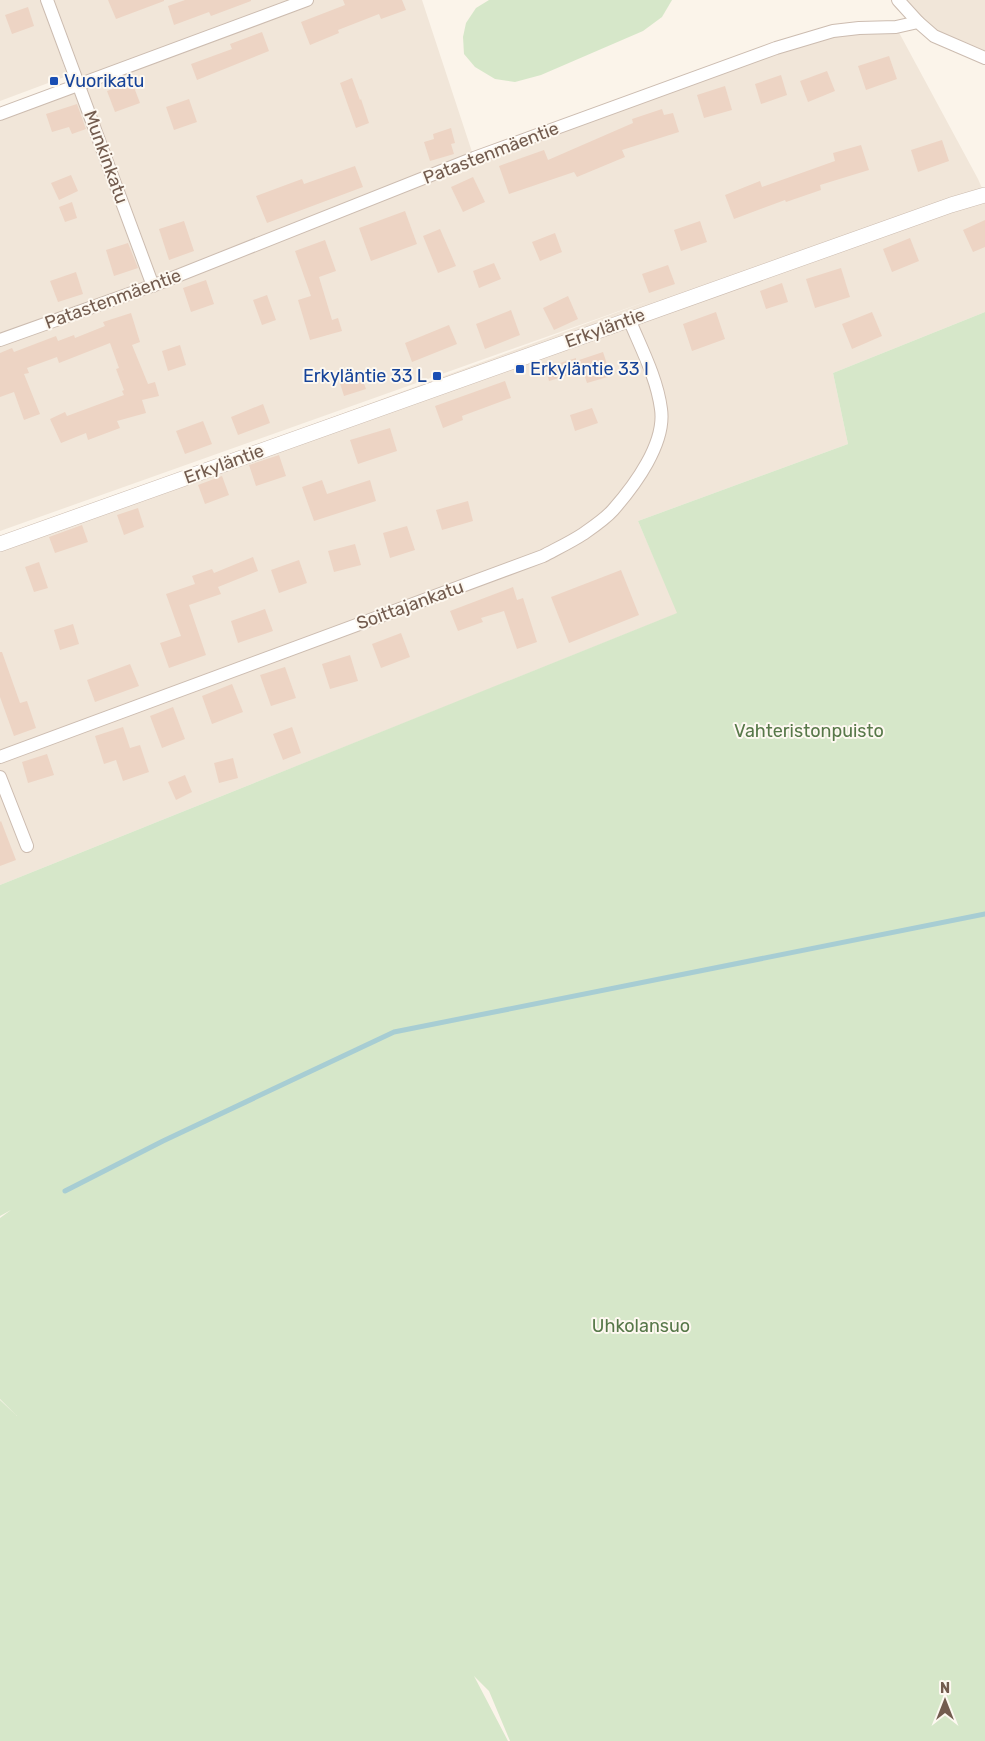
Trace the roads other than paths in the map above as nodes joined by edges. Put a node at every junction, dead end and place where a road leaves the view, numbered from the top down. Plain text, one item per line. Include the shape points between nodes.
1 (47, 0) edge
2 (307, 0) edge
3 (898, 0) edge
4 (918, 22) junction
5 (985, 58) edge
6 (80, 85) junction
7 (0, 114) edge
8 (985, 195) edge
9 (153, 286) junction
10 (628, 319) junction
11 (0, 340) edge
12 (0, 544) edge
13 (0, 757) edge
14 (0, 777) edge
15 (27, 846) dead end

1 - 6 street, Munkinkatu
2 - 6 street
3 - 4 street
4 - 5 street via 934,36
4 - 9 street, Patastenmäentie via 896,27 833,31 776,48 474,158
6 - 7 street
6 - 9 street, Munkinkatu
8 - 10 street, Erkyläntie via 951,204
9 - 11 street, Patastenmäentie
10 - 12 street, Erkyläntie
10 - 13 street, Soittajankatu via 658,393 662,411 660,433 654,451 612,511 582,535 543,556
14 - 15 street

